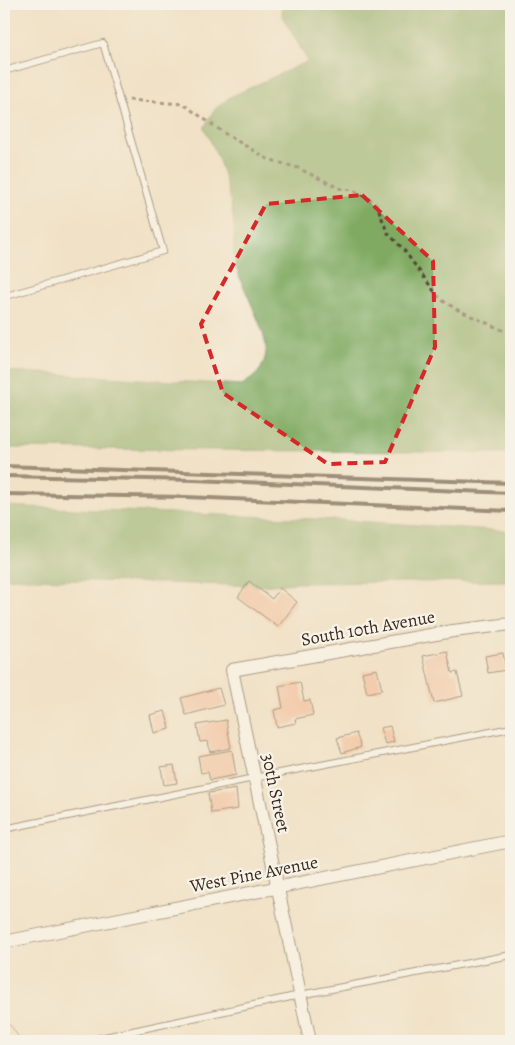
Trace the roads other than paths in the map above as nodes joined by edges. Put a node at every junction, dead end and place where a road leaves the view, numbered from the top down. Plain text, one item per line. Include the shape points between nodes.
1 (4, 71) edge
2 (4, 287) edge
3 (511, 624) edge
4 (232, 670) joint
5 (511, 728) edge
6 (254, 778) junction
7 (4, 829) edge
8 (511, 841) edge
9 (277, 886) junction
10 (4, 942) edge
11 (511, 955) edge
12 (300, 995) junction
13 (4, 1032) edge
14 (10, 1041) edge
15 (86, 1041) edge
16 (310, 1041) edge

1 - 2 lane via 103,43 163,251 6,296
3 - 4 street, South 10th Avenue via 453,631
4 - 6 street, 30th Street
5 - 6 lane
6 - 7 lane
6 - 9 street, 30th Street
8 - 9 street, West Pine Avenue
9 - 10 street, West Pine Avenue
9 - 12 street, 30th Street
11 - 12 lane
12 - 15 lane
12 - 16 street, 30th Street
13 - 14 main road

